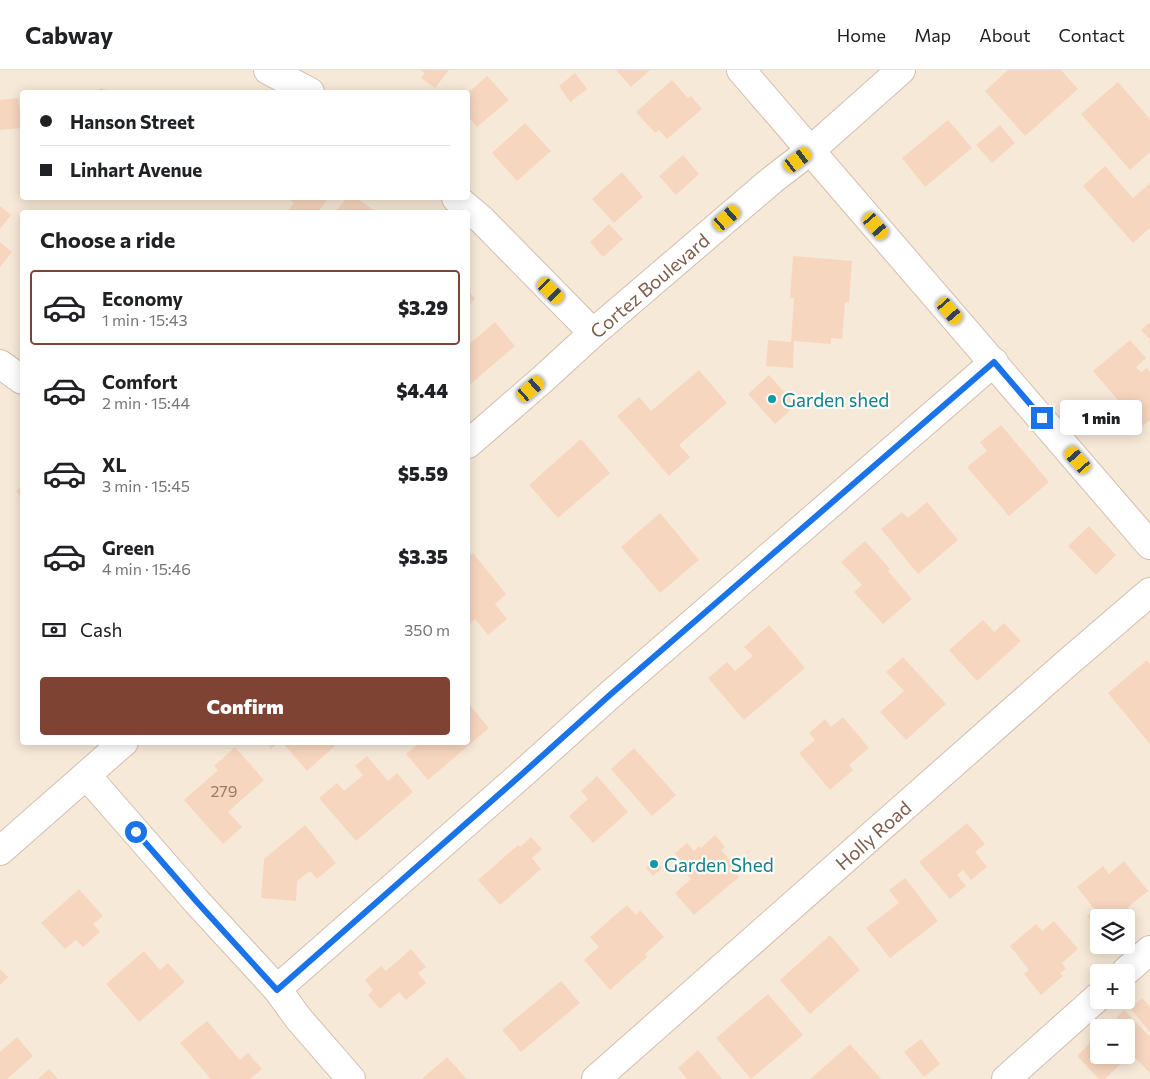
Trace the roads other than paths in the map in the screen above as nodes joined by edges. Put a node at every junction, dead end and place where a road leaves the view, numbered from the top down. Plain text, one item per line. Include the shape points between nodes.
1 (268, 70) edge
2 (741, 70) edge
3 (902, 70) edge
4 (306, 90) edge
5 (811, 150) junction
6 (458, 200) edge
7 (593, 333) junction
8 (994, 362) junction
9 (0, 364) edge
10 (20, 379) edge
11 (470, 442) edge
12 (1150, 545) edge
13 (1150, 592) edge
14 (121, 745) edge
15 (87, 776) junction
16 (0, 850) edge
17 (1150, 950) edge
18 (1134, 964) edge
19 (277, 990) junction
20 (1090, 1004) edge
21 (351, 1079) edge
22 (596, 1079) edge
23 (1006, 1079) edge

1 - 4 street
2 - 5 street
3 - 5 street, Cortez Boulevard
5 - 7 street, Cortez Boulevard
5 - 8 street
6 - 7 street
7 - 11 street, Cortez Boulevard
8 - 12 street
8 - 19 street via 611,694
9 - 10 street
13 - 22 street, Holly Road
14 - 15 street
15 - 16 street
15 - 19 street
17 - 18 street
19 - 21 street
20 - 23 street

